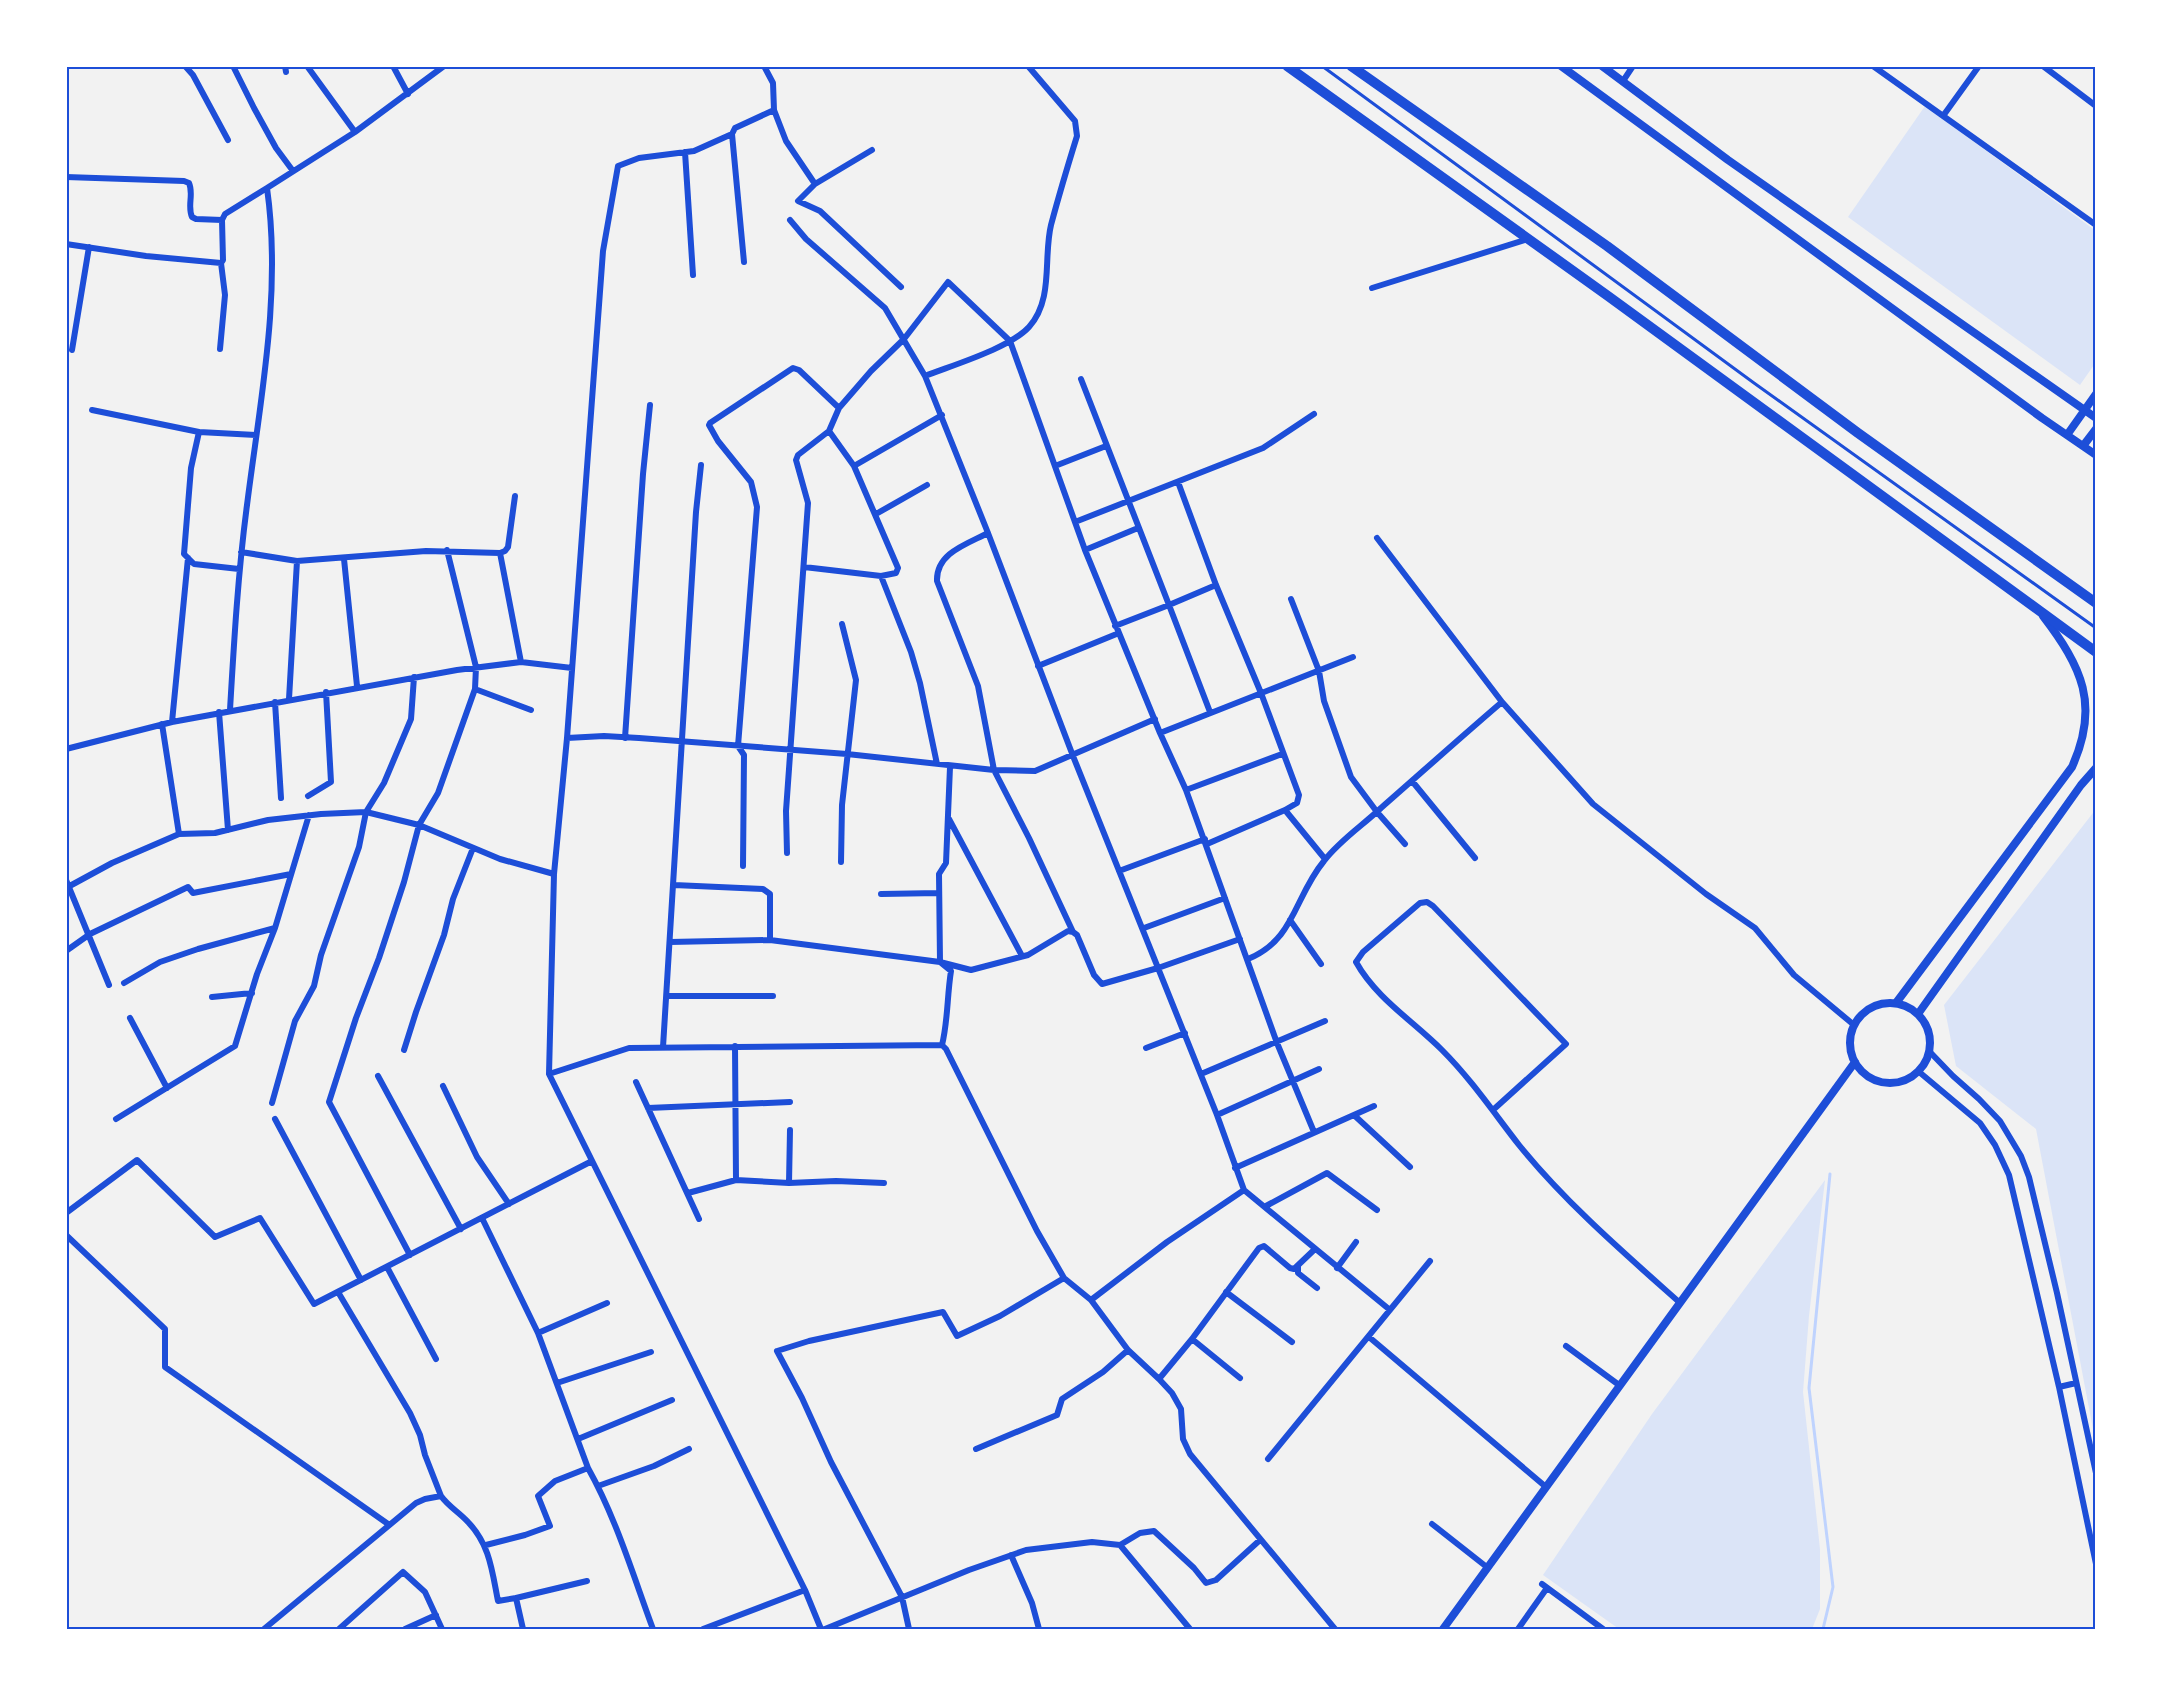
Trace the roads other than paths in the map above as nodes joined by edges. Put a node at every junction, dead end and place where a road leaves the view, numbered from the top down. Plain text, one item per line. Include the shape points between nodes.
1 (185, 66) edge
2 (233, 66) edge
3 (307, 66) edge
4 (393, 66) edge
5 (444, 66) edge
6 (764, 66) edge
7 (1028, 66) edge
8 (1287, 66) edge
9 (1322, 66) edge
10 (1352, 66) edge
11 (1561, 66) edge
12 (1602, 66) edge
13 (1633, 66) edge
14 (1874, 66) edge
15 (1979, 66) edge
16 (2043, 66) edge
17 (1623, 81) junction
18 (408, 94) junction
19 (2096, 106) edge
20 (774, 110) junction
21 (1943, 116) junction
22 (355, 132) junction
23 (732, 134) junction
24 (228, 140) dead end
25 (872, 150) dead end
26 (684, 152) junction
27 (293, 171) junction
28 (66, 177) edge
29 (815, 184) junction
30 (267, 188) junction
31 (222, 220) junction
32 (790, 220) dead end
33 (2096, 225) edge
34 (1529, 239) junction
35 (66, 244) edge
36 (89, 247) junction
37 (744, 262) dead end
38 (220, 263) junction
39 (693, 275) dead end
40 (902, 287) dead end
41 (1372, 288) dead end
42 (904, 339) junction
43 (1010, 341) junction
44 (220, 349) dead end
45 (72, 350) dead end
46 (925, 375) junction
47 (1081, 379) dead end
48 (2096, 394) edge
49 (650, 405) dead end
50 (839, 408) junction
51 (92, 410) dead end
52 (2086, 410) junction
53 (1314, 414) dead end
54 (942, 415) junction
55 (2096, 418) edge
56 (2096, 429) edge
57 (829, 431) junction
58 (199, 432) junction
59 (256, 435) junction
60 (2067, 435) junction
61 (1106, 446) junction
62 (2082, 446) junction
63 (2096, 455) edge
64 (701, 465) dead end
65 (854, 466) junction
66 (1055, 466) junction
67 (1178, 482) junction
68 (927, 485) dead end
69 (515, 496) dead end
70 (1128, 502) junction
71 (876, 514) junction
72 (1075, 522) junction
73 (1138, 528) junction
74 (988, 532) junction
75 (1377, 538) dead end
76 (447, 550) junction
77 (1085, 550) junction
78 (241, 552) junction
79 (500, 553) junction
80 (188, 558) junction
81 (344, 559) junction
82 (297, 561) junction
83 (804, 567) junction
84 (239, 569) junction
85 (881, 576) junction
86 (1215, 585) junction
87 (1291, 600) dead end
88 (2096, 603) edge
89 (1169, 605) junction
90 (2038, 610) junction
91 (842, 624) dead end
92 (1115, 626) junction
93 (2096, 628) edge
94 (1119, 633) junction
95 (2096, 652) edge
96 (1353, 657) dead end
97 (521, 662) junction
98 (1038, 666) junction
99 (477, 667) junction
100 (572, 668) junction
101 (1319, 670) junction
102 (414, 677) junction
103 (357, 686) junction
104 (475, 689) junction
105 (326, 692) junction
106 (1261, 693) junction
107 (289, 699) junction
108 (275, 702) junction
109 (1502, 702) junction
110 (230, 710) junction
111 (531, 710) dead end
112 (219, 712) junction
113 (1210, 712) junction
114 (1155, 719) junction
115 (172, 722) junction
116 (162, 724) junction
117 (1160, 733) junction
118 (567, 738) junction
119 (625, 738) junction
120 (682, 742) junction
121 (738, 746) junction
122 (66, 749) edge
123 (792, 751) junction
124 (847, 754) junction
125 (1282, 754) junction
126 (1073, 756) junction
127 (937, 764) junction
128 (950, 767) junction
129 (2096, 768) edge
130 (994, 770) junction
131 (1412, 781) junction
132 (1186, 790) junction
133 (308, 796) dead end
134 (281, 798) dead end
135 (1285, 810) junction
136 (366, 812) junction
137 (1377, 812) junction
138 (309, 815) junction
139 (949, 818) junction
140 (419, 825) junction
141 (228, 830) junction
142 (179, 834) junction
143 (1206, 842) junction
144 (1405, 844) dead end
145 (473, 848) junction
146 (787, 853) dead end
147 (1475, 858) dead end
148 (1325, 859) junction
149 (841, 862) dead end
150 (743, 866) dead end
151 (1119, 871) junction
152 (291, 874) junction
153 (554, 874) junction
154 (67, 885) edge
155 (675, 885) junction
156 (939, 893) junction
157 (881, 894) dead end
158 (1226, 898) junction
159 (1290, 921) junction
160 (276, 928) junction
161 (1144, 928) junction
162 (1073, 932) junction
163 (90, 934) junction
164 (1240, 939) junction
165 (770, 940) junction
166 (670, 942) junction
167 (66, 951) edge
168 (1022, 956) junction
169 (1248, 959) junction
170 (940, 962) junction
171 (1321, 964) dead end
172 (1158, 968) junction
173 (124, 983) dead end
174 (109, 985) dead end
175 (252, 993) junction
176 (667, 996) junction
177 (773, 996) dead end
178 (212, 998) dead end
179 (1896, 1003) junction
180 (1918, 1014) junction
181 (130, 1018) dead end
182 (1325, 1022) dead end
183 (1854, 1025) junction
184 (1185, 1033) junction
185 (1277, 1043) junction
186 (735, 1046) junction
187 (942, 1046) junction
188 (663, 1047) junction
189 (1146, 1048) dead end
190 (404, 1050) dead end
191 (1929, 1051) junction
192 (1855, 1062) junction
193 (1319, 1069) dead end
194 (1918, 1071) junction
195 (549, 1074) junction
196 (1201, 1074) junction
197 (378, 1076) dead end
198 (1292, 1081) junction
199 (636, 1082) dead end
200 (443, 1086) dead end
201 (167, 1088) junction
202 (790, 1102) dead end
203 (272, 1103) dead end
204 (735, 1105) junction
205 (1374, 1106) dead end
206 (648, 1108) junction
207 (1493, 1110) junction
208 (1217, 1115) junction
209 (1355, 1116) junction
210 (116, 1119) dead end
211 (275, 1119) dead end
212 (790, 1130) dead end
213 (1314, 1132) junction
214 (592, 1161) junction
215 (1410, 1167) dead end
216 (1235, 1168) junction
217 (736, 1180) junction
218 (789, 1183) junction
219 (884, 1183) dead end
220 (1244, 1190) junction
221 (688, 1193) junction
222 (509, 1204) junction
223 (1266, 1206) junction
224 (1377, 1210) dead end
225 (66, 1214) edge
226 (482, 1218) junction
227 (699, 1219) dead end
228 (461, 1229) junction
229 (66, 1235) edge
230 (1356, 1242) dead end
231 (1315, 1249) junction
232 (410, 1255) junction
233 (1430, 1261) dead end
234 (387, 1267) junction
235 (1298, 1267) junction
236 (1337, 1268) junction
237 (1064, 1278) junction
238 (361, 1280) junction
239 (1317, 1288) dead end
240 (338, 1292) junction
241 (1226, 1292) junction
242 (1091, 1300) junction
243 (1678, 1302) junction
244 (607, 1303) dead end
245 (1390, 1310) junction
246 (538, 1333) junction
247 (1369, 1337) junction
248 (1192, 1339) junction
249 (1292, 1342) dead end
250 (1566, 1346) dead end
251 (1128, 1350) junction
252 (651, 1352) dead end
253 (436, 1359) dead end
254 (1159, 1378) junction
255 (1240, 1378) dead end
256 (556, 1383) junction
257 (2076, 1383) junction
258 (1619, 1386) junction
259 (2059, 1387) junction
260 (672, 1400) dead end
261 (578, 1439) junction
262 (689, 1449) dead end
263 (976, 1449) dead end
264 (1268, 1459) dead end
265 (588, 1468) junction
266 (2096, 1473) edge
267 (598, 1486) junction
268 (1546, 1487) junction
269 (441, 1496) junction
270 (388, 1524) junction
271 (1432, 1524) dead end
272 (1260, 1540) junction
273 (486, 1545) junction
274 (1120, 1545) junction
275 (1011, 1555) junction
276 (2096, 1564) edge
277 (1488, 1568) junction
278 (587, 1581) dead end
279 (805, 1590) junction
280 (902, 1597) junction
281 (516, 1598) junction
282 (436, 1615) junction
283 (264, 1629) edge
284 (339, 1629) edge
285 (405, 1629) edge
286 (442, 1629) edge
287 (523, 1629) edge
288 (653, 1629) edge
289 (703, 1629) edge
290 (823, 1629) edge
291 (909, 1629) edge
292 (1040, 1629) edge
293 (1190, 1629) edge
294 (1335, 1629) edge
295 (1443, 1629) edge
296 (1518, 1629) edge
297 (1603, 1629) edge

1 - 24 street
2 - 27 street via 276,148
3 - 22 street
4 - 18 street
5 - 18 street
6 - 20 street via 772,83
7 - 43 street via 1075,121 1077,136 1051,228 1039,314
8 - 34 highway
9 - 93 lane via 1763,390
10 - 88 highway via 1607,246 1858,433
11 - 60 main road
12 - 17 main road
13 - 17 street
14 - 21 street
15 - 21 street
16 - 19 street
17 - 52 main road via 1728,160
18 - 22 street
20 - 23 street via 735,128
20 - 29 street via 786,141
21 - 33 street
22 - 27 street
23 - 26 street
23 - 37 street
25 - 29 street
26 - 39 street
26 - 100 street via 639,158 618,166 603,250
27 - 30 street
28 - 31 street via 184,181 191,188 192,216
29 - 40 street via 798,201 820,211
30 - 31 street via 225,214
30 - 59 street via 273,285
31 - 38 street
32 - 42 street via 806,239 885,308
34 - 41 street
34 - 90 highway
35 - 36 street
36 - 38 street
36 - 45 street
38 - 44 street via 225,295
42 - 43 street via 948,282
42 - 46 street
42 - 50 street
43 - 46 street
43 - 66 street
46 - 54 street
47 - 61 street
48 - 52 main road
49 - 119 street
50 - 57 street
50 - 121 street via 793,368 709,425 751,482 757,507
51 - 58 street
52 - 55 main road
52 - 60 main road
53 - 67 street via 1263,448
54 - 65 street
54 - 74 street
56 - 62 main road
57 - 65 street
57 - 83 street via 796,460 808,503
58 - 59 street
58 - 80 street via 191,468 184,554
59 - 78 street
60 - 62 main road
61 - 66 street
61 - 70 street
62 - 63 main road
64 - 120 street
65 - 71 street
66 - 72 street
67 - 70 street
67 - 86 street
68 - 71 street
69 - 79 street via 508,547
70 - 72 street
70 - 73 street
71 - 85 street via 898,568 896,573
72 - 77 street
73 - 77 street
73 - 89 street
74 - 98 street
74 - 130 street via 950,554 936,570 978,686
75 - 109 street
76 - 79 street
76 - 81 street
76 - 99 street
77 - 92 street
78 - 82 street
78 - 84 street
79 - 97 street
80 - 84 street via 194,564
80 - 115 street
81 - 82 street
81 - 103 street
82 - 107 street
83 - 85 street
83 - 123 street
84 - 110 street
85 - 127 street via 911,652
86 - 89 street
86 - 106 street
87 - 101 street
89 - 92 street
89 - 113 street
90 - 95 highway
90 - 179 main road via 2066,649 2083,683 2084,730 2079,749 2072,766
91 - 124 street via 856,680
92 - 94 street
94 - 98 street
94 - 114 street
96 - 101 street
97 - 99 street
97 - 100 street
98 - 126 street
99 - 102 street
99 - 104 street
100 - 118 street
101 - 106 street
101 - 137 street via 1324,701 1351,777
102 - 103 street
102 - 136 street via 411,718 384,783
103 - 105 street
104 - 111 street
104 - 140 street via 438,793
105 - 107 street
105 - 133 street via 331,782
106 - 113 street
106 - 125 street
107 - 108 street
108 - 110 street
108 - 134 street
109 - 131 street
109 - 183 street via 1593,804 1755,928 1794,975
110 - 112 street
112 - 115 street
112 - 141 street
113 - 117 street
114 - 117 street
114 - 126 street
115 - 116 street
116 - 122 street
116 - 142 street
117 - 132 street
118 - 119 street
118 - 153 street
119 - 120 street
120 - 121 street
120 - 155 street
121 - 123 street
121 - 150 street via 744,755
123 - 124 street
123 - 146 street via 786,811
124 - 127 street
124 - 149 street
125 - 132 street
125 - 135 street via 1299,795 1297,803
126 - 130 street via 1035,771
126 - 151 street
127 - 128 street
128 - 130 street
128 - 139 street
129 - 180 main road
130 - 162 street
131 - 137 street
131 - 147 street
132 - 143 street
135 - 143 street
135 - 148 street
136 - 138 street
136 - 140 street
136 - 203 street via 359,847 314,986 296,1021
137 - 144 street
137 - 148 street
138 - 141 street
138 - 152 street
139 - 156 street
139 - 168 street
140 - 145 street
140 - 232 street via 380,958 329,1102
141 - 142 street
142 - 154 street
143 - 151 street
143 - 158 street
145 - 153 street
145 - 190 street
148 - 159 street
151 - 161 street
152 - 160 street
152 - 163 street via 193,893 188,887
153 - 195 street
154 - 163 street
155 - 165 street via 767,890
155 - 166 street
156 - 157 street
156 - 170 street
158 - 161 street
158 - 164 street
159 - 169 street via 1267,950
159 - 171 street
160 - 173 street via 160,962
160 - 175 street
161 - 172 street
162 - 168 street
162 - 172 street via 1102,984
163 - 167 street
163 - 174 street
164 - 169 street
164 - 172 street
165 - 166 street
165 - 170 street
166 - 176 street
168 - 170 street via 971,970
169 - 185 street
170 - 187 street via 951,971
172 - 184 street
175 - 178 street
175 - 201 street via 235,1046
176 - 177 street
176 - 188 street
179 - 180 main road
179 - 183 main road via 1871,1007
180 - 191 main road via 1929,1037
181 - 201 street
182 - 185 street
183 - 192 main road via 1850,1043
184 - 189 street
184 - 196 street
185 - 196 street
185 - 198 street
186 - 187 street
186 - 188 street
186 - 204 street
187 - 237 street
188 - 195 street via 629,1048
191 - 194 main road
191 - 257 street via 2000,1120 2021,1156 2055,1283
192 - 194 main road via 1862,1071 1882,1082 1901,1081
192 - 243 main road
193 - 198 street
194 - 259 street via 1980,1124 2001,1156 2016,1198
195 - 214 street
196 - 208 street
197 - 228 street
198 - 208 street
198 - 213 street
199 - 206 street
200 - 222 street via 477,1157
201 - 210 street
202 - 204 street
204 - 206 street
204 - 217 street
205 - 209 street
206 - 221 street
207 - 207 street via 1566,1044 1433,906 1420,903 1356,962 1366,980 1443,1050
207 - 243 street via 1561,1191
208 - 216 street
209 - 213 street
209 - 215 street
211 - 238 street
212 - 218 street
213 - 216 street
214 - 222 street
214 - 279 street
216 - 220 street
217 - 218 street
217 - 221 street
218 - 219 street
220 - 223 street
220 - 242 street
221 - 227 street
222 - 226 street
223 - 224 street via 1327,1173
223 - 231 street
225 - 240 street via 137,1160 215,1236 260,1218 314,1304
226 - 228 street
226 - 246 street
228 - 232 street
229 - 270 street via 165,1329 165,1367
230 - 236 street
231 - 235 street
231 - 236 street
232 - 234 street
233 - 245 street
234 - 238 street
234 - 253 street
235 - 239 street via 1298,1273
235 - 241 street via 1290,1268 1264,1246
236 - 245 street
237 - 242 street
237 - 280 street via 957,1336 943,1312 777,1351
238 - 240 street
240 - 269 street via 410,1413
241 - 248 street
241 - 249 street
242 - 251 street
243 - 258 main road
244 - 246 street
245 - 247 street
246 - 256 street
247 - 264 street
247 - 268 street
248 - 254 street
248 - 255 street
250 - 258 street
251 - 254 street
251 - 263 street via 1062,1399 1057,1415
252 - 256 street
254 - 272 street via 1181,1408 1183,1439 1190,1454
256 - 261 street
257 - 259 street
257 - 266 street
258 - 268 main road
259 - 276 street
260 - 261 street
261 - 265 street
262 - 267 street
265 - 267 street
265 - 273 street via 555,1481 538,1496 550,1526
267 - 288 street
268 - 277 main road
269 - 270 street via 416,1503
269 - 273 street
270 - 283 street
271 - 277 street
272 - 274 street via 1216,1580 1206,1583 1154,1531 1140,1533
272 - 294 street
273 - 281 street via 498,1601
274 - 275 street via 1092,1542
274 - 293 street
275 - 280 street
275 - 292 street
277 - 295 main road
278 - 281 street
279 - 289 street
279 - 290 street
280 - 290 street
280 - 291 street
281 - 287 street
282 - 284 street via 425,1592 403,1572
282 - 285 street
282 - 286 street
296 - 297 street via 1545,1586

